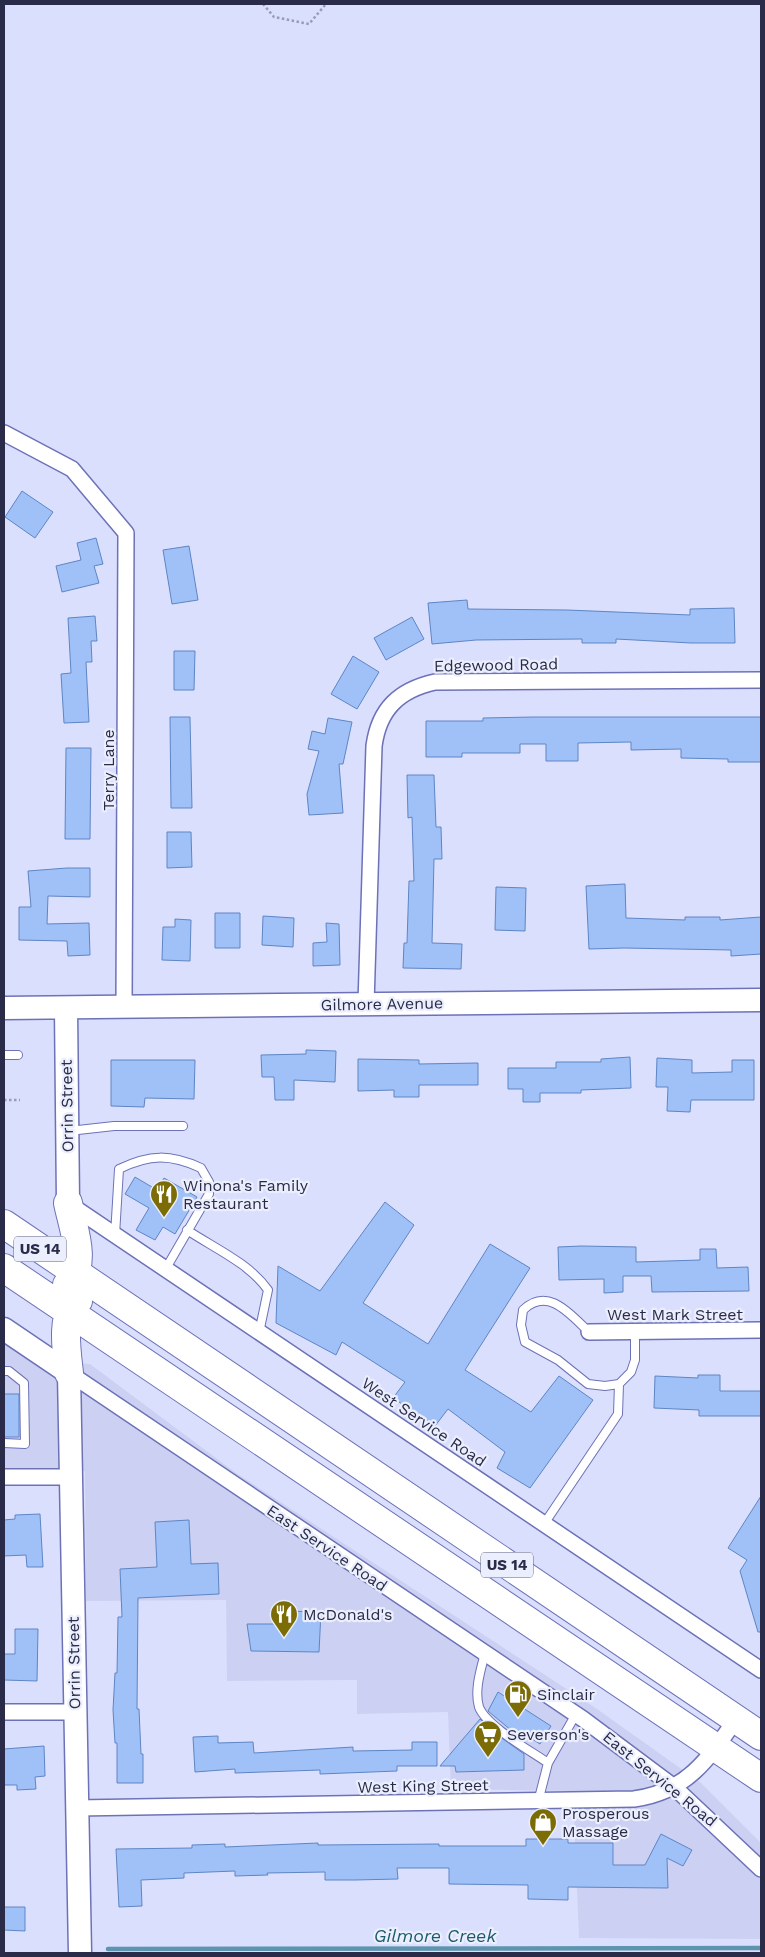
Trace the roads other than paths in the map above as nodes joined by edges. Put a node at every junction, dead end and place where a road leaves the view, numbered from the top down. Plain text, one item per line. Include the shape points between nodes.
1 (4, 433) edge
2 (761, 680) edge
3 (761, 1000) edge
4 (366, 1004) junction
5 (124, 1007) junction
6 (4, 1008) edge
7 (66, 1008) junction
8 (4, 1055) edge
9 (18, 1055) dead end
10 (183, 1126) dead end
11 (67, 1131) junction
12 (68, 1203) junction
13 (4, 1224) edge
14 (187, 1230) junction
15 (115, 1235) junction
16 (27, 1240) junction
17 (165, 1270) junction
18 (76, 1273) junction
19 (14, 1275) edge
20 (119, 1303) junction
21 (68, 1313) junction
22 (4, 1329) edge
23 (761, 1330) edge
24 (588, 1332) joint
25 (635, 1332) junction
26 (259, 1333) junction
27 (127, 1352) junction
28 (4, 1371) edge
29 (69, 1373) junction
30 (619, 1384) junction
31 (4, 1443) edge
32 (4, 1477) edge
33 (71, 1477) junction
34 (544, 1524) junction
35 (487, 1551) junction
36 (435, 1559) junction
37 (485, 1653) junction
38 (761, 1670) edge
39 (4, 1712) edge
40 (74, 1712) junction
41 (576, 1714) junction
42 (736, 1719) junction
43 (761, 1736) edge
44 (716, 1748) junction
45 (548, 1763) junction
46 (761, 1778) edge
47 (674, 1787) junction
48 (538, 1802) junction
49 (77, 1808) junction
50 (761, 1869) edge
51 (80, 1953) edge

1 - 5 street, Terry Lane via 72,469 126,534
2 - 4 street, Edgewood Road via 435,682 416,686 397,698 383,715 374,746
3 - 4 street, Gilmore Avenue
4 - 5 street, Gilmore Avenue
5 - 7 street, Gilmore Avenue
6 - 7 street, Gilmore Avenue
7 - 11 street, Orrin Street
8 - 9 lane
10 - 11 lane via 114,1126
11 - 12 street, Orrin Street
12 - 15 street, West Service Road
12 - 16 highway via 64,1220 52,1236 37,1242
12 - 18 highway via 78,1250
13 - 16 highway, US 14
14 - 15 lane via 209,1194 209,1182 201,1168 167,1156 137,1160 119,1169
14 - 17 lane
14 - 26 lane via 245,1267 268,1290
15 - 17 street, West Service Road
16 - 18 highway, US 14
17 - 26 street, West Service Road
18 - 19 highway via 61,1288 47,1288
18 - 20 highway, US 14
19 - 21 highway, US 14
20 - 21 highway via 83,1299 76,1301
20 - 35 highway, US 14
21 - 27 highway, US 14
21 - 29 highway
22 - 29 street, East Service Road
23 - 25 street, West Mark Street
24 - 25 street, West Mark Street
24 - 30 lane via 561,1306 542,1300 530,1302 523,1310 524,1342 558,1360 588,1384
25 - 30 lane via 636,1360 631,1372
26 - 34 street, West Service Road
27 - 29 highway via 105,1346 88,1347
27 - 36 highway, US 14
28 - 31 lane via 9,1371 24,1383 25,1444
29 - 33 street, Orrin Street
29 - 37 street, East Service Road
30 - 34 lane via 618,1414
32 - 33 street
33 - 40 street, Orrin Street
34 - 38 street, West Service Road
35 - 36 highway via 477,1562 462,1566
35 - 42 highway, US 14
36 - 44 highway, US 14
37 - 41 street, East Service Road
37 - 45 lane via 478,1682 479,1706 488,1720
39 - 40 street
40 - 49 street, Orrin Street
41 - 45 lane
41 - 47 street, East Service Road
42 - 43 highway
42 - 44 street, West King Street
44 - 46 highway, US 14
44 - 47 street, West King Street via 694,1773
45 - 48 lane
47 - 48 street, West King Street via 634,1799
47 - 50 street, East Service Road
48 - 49 street, West King Street
49 - 51 street, Orrin Street

